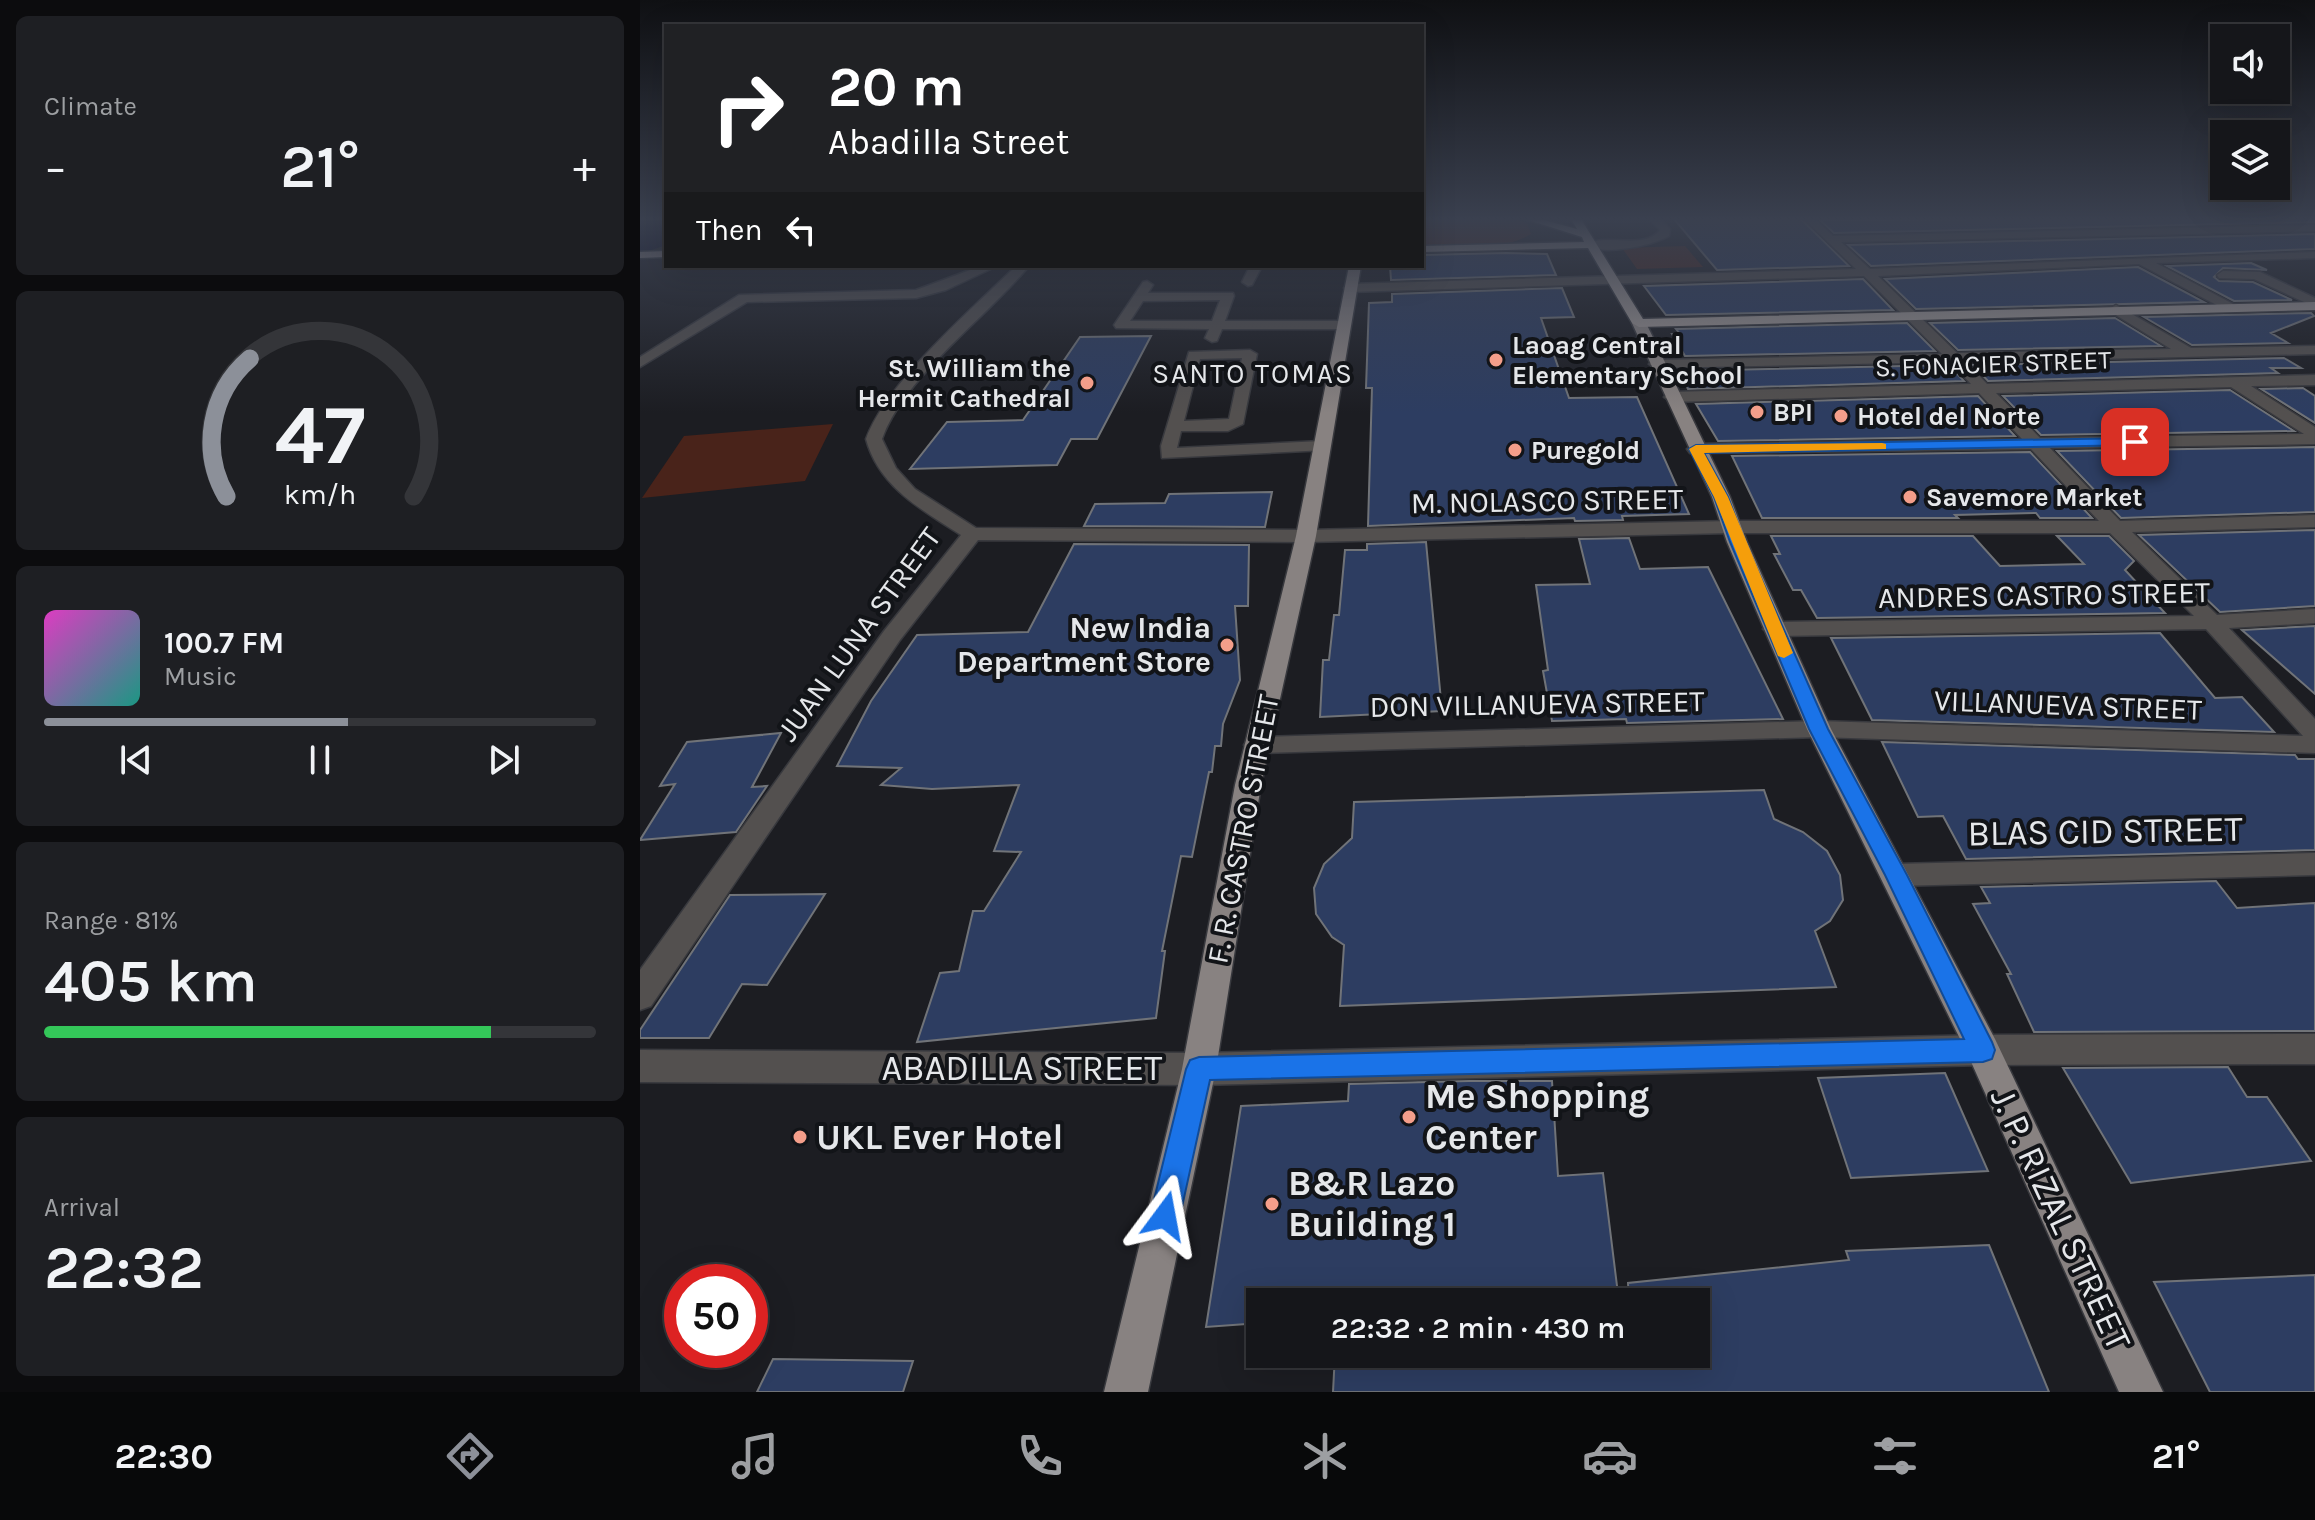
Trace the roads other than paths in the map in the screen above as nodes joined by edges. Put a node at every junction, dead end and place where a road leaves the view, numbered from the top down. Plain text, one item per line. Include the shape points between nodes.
1 (949, 284) edge
2 (1005, 284) edge
3 (1351, 284) edge
4 (1482, 284) edge
5 (1614, 284) edge
6 (1878, 284) edge
7 (2186, 284) edge
8 (2277, 284) edge
9 (1350, 288) junction
10 (2315, 305) edge
11 (2228, 307) junction
12 (2116, 309) junction
13 (1912, 314) junction
14 (1639, 323) junction
15 (1343, 325) junction
16 (1216, 326) junction
17 (2315, 350) edge
18 (2188, 353) junction
19 (1205, 355) junction
20 (1955, 359) junction
21 (640, 363) edge
22 (1656, 364) junction
23 (2315, 380) edge
24 (2231, 381) junction
25 (1984, 389) junction
26 (1672, 397) junction
27 (1174, 426) junction
28 (2315, 436) edge
29 (2034, 443) junction
30 (1321, 446) junction
31 (1696, 449) junction
32 (2315, 521) edge
33 (1731, 527) junction
34 (2115, 527) junction
35 (972, 534) junction
36 (1306, 536) junction
37 (2315, 616) edge
38 (2212, 622) junction
39 (1774, 629) junction
40 (1819, 729) junction
41 (2315, 734) edge
42 (1257, 745) junction
43 (2315, 745) edge
44 (2315, 864) edge
45 (1896, 875) junction
46 (640, 996) edge
47 (2315, 1049) edge
48 (1983, 1050) junction
49 (640, 1066) edge
50 (1199, 1069) junction
51 (1126, 1392) edge
52 (2141, 1392) edge

1 - 21 street via 916,294 744,298
2 - 35 street, JUAN LUNA STREET via 882,417 874,439 884,462 909,493
3 - 9 main road, F. R. CASTRO STREET
4 - 9 street
5 - 14 highway
6 - 13 street
7 - 11 street
8 - 10 street
9 - 15 main road, F. R. CASTRO STREET
10 - 11 highway
11 - 12 highway
12 - 13 highway
12 - 18 street
13 - 14 highway
13 - 20 street
14 - 22 main road, J. P. RIZAL STREET
15 - 16 street
15 - 30 main road, F. R. CASTRO STREET
16 - 16 street via 1121,325 1143,291 1228,296
16 - 19 street
17 - 18 street
18 - 20 street
18 - 24 street
19 - 27 street via 1194,355
19 - 27 street via 1250,354 1237,421 1228,426
20 - 22 street
20 - 25 street
22 - 26 main road, J. P. RIZAL STREET
23 - 24 street, S. FONACIER STREET
24 - 25 street, S. FONACIER STREET
24 - 28 street
25 - 26 street, S. FONACIER STREET
25 - 29 street
26 - 31 main road, J. P. RIZAL STREET
27 - 30 street via 1168,454
28 - 29 street
29 - 31 street
29 - 34 street
30 - 36 main road, F. R. CASTRO STREET
31 - 33 main road, J. P. RIZAL STREET
32 - 34 street, M. NOLASCO STREET
33 - 34 street, M. NOLASCO STREET
33 - 36 street, M. NOLASCO STREET
33 - 39 main road, J. P. RIZAL STREET
34 - 38 street
35 - 36 street, M. NOLASCO STREET
35 - 46 street, JUAN LUNA STREET via 892,636
36 - 42 main road, F. R. CASTRO STREET
37 - 38 street, ANDRES CASTRO STREET
38 - 39 street, ANDRES CASTRO STREET
38 - 41 street
39 - 40 main road, J. P. RIZAL STREET
40 - 42 street, DON VILLANUEVA STREET
40 - 43 street, VILLANUEVA STREET
40 - 45 main road, J. P. RIZAL STREET
42 - 50 main road, F. R. CASTRO STREET
44 - 45 street, BLAS CID STREET
45 - 48 main road, J. P. RIZAL STREET
47 - 48 street, ABADILLA STREET
48 - 50 street, ABADILLA STREET
48 - 52 main road, J. P. RIZAL STREET
49 - 50 street, ABADILLA STREET
50 - 51 main road, F. R. CASTRO STREET

